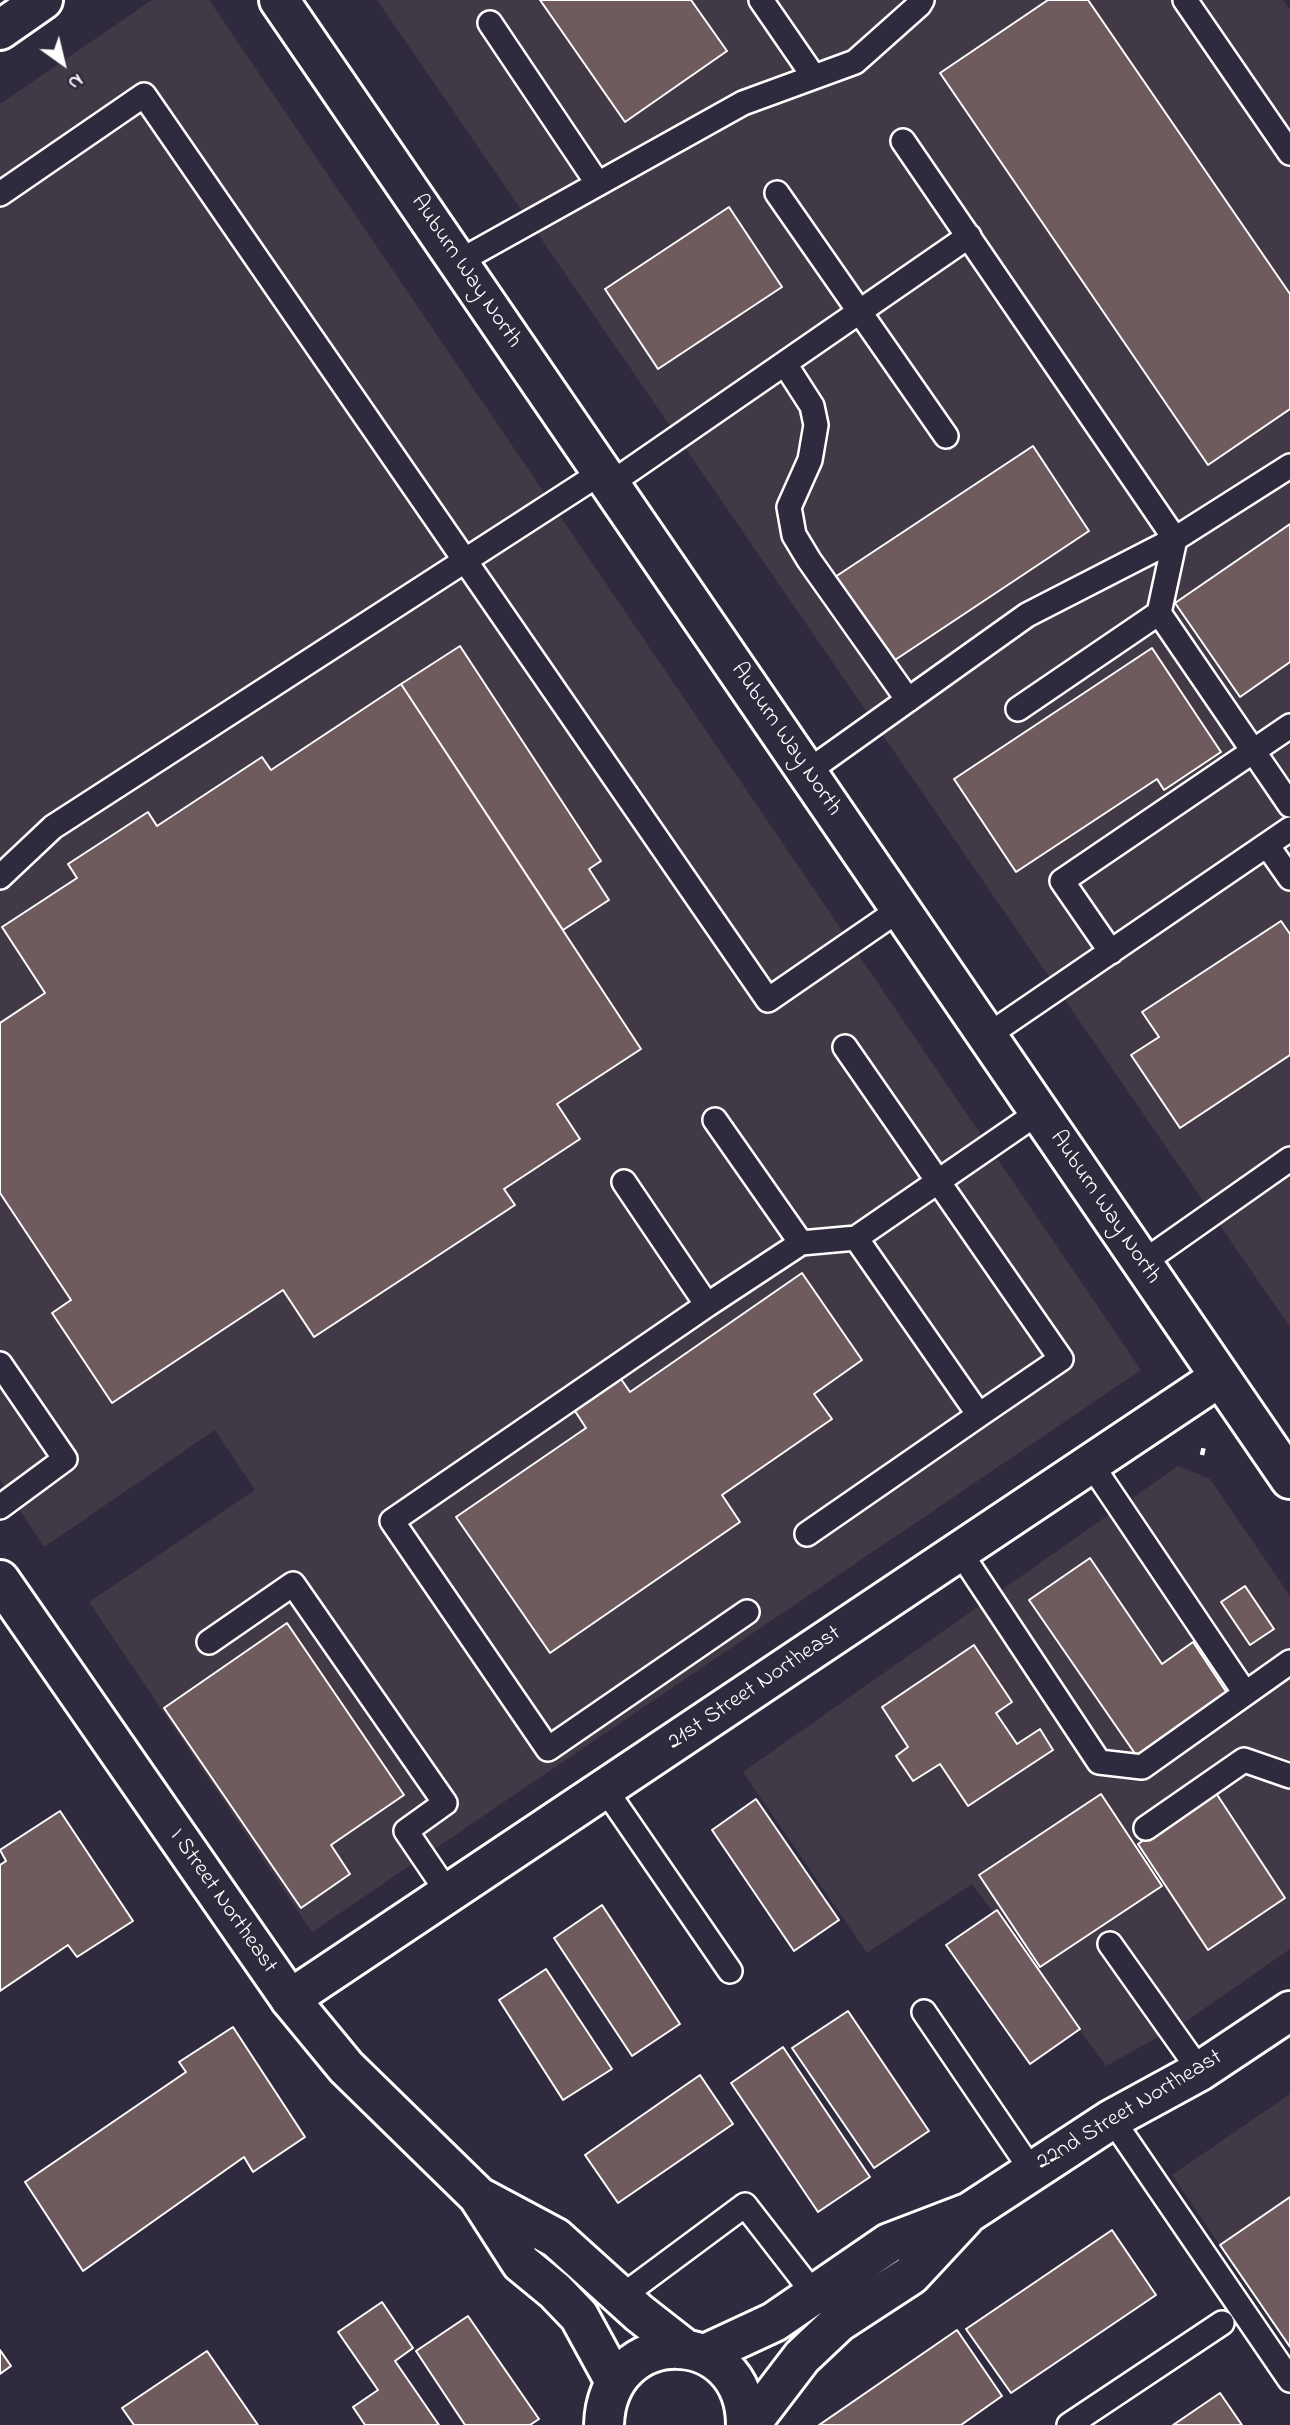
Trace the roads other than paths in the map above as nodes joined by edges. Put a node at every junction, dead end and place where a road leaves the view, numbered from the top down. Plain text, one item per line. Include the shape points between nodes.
1 (43, 0) edge
2 (279, 0) edge
3 (761, 0) edge
4 (922, 0) edge
5 (1185, 0) edge
6 (490, 23) dead end
7 (0, 30) edge
8 (814, 76) junction
9 (903, 141) dead end
10 (1290, 153) edge
11 (598, 184) junction
12 (778, 193) dead end
13 (0, 194) edge
14 (969, 236) junction
15 (458, 262) junction
16 (860, 312) junction
17 (785, 364) junction
18 (946, 436) dead end
19 (1290, 466) edge
20 (606, 478) junction
21 (1175, 539) junction
22 (464, 560) junction
23 (1159, 613) junction
24 (908, 700) junction
25 (1018, 709) dead end
26 (1290, 726) edge
27 (1253, 751) junction
28 (807, 772) junction
29 (1290, 805) edge
30 (1290, 830) edge
31 (1267, 845) junction
32 (0, 877) edge
33 (1290, 878) edge
34 (900, 909) junction
35 (1111, 952) junction
36 (987, 1036) junction
37 (845, 1047) dead end
38 (1039, 1112) junction
39 (715, 1120) dead end
40 (1290, 1159) edge
41 (624, 1181) dead end
42 (938, 1182) junction
43 (856, 1238) junction
44 (801, 1243) junction
45 (1142, 1263) junction
46 (707, 1305) junction
47 (0, 1364) edge
48 (1220, 1377) junction
49 (979, 1415) junction
50 (1091, 1464) junction
51 (1290, 1479) edge
52 (0, 1507) edge
53 (807, 1534) dead end
54 (960, 1552) junction
55 (0, 1580) edge
56 (747, 1612) dead end
57 (209, 1642) dead end
58 (1290, 1662) edge
59 (1245, 1692) junction
60 (1290, 1776) edge
61 (605, 1789) junction
62 (1146, 1828) dead end
63 (449, 1893) junction
64 (1110, 1944) dead end
65 (730, 1971) dead end
66 (290, 1999) junction
67 (1290, 2011) edge
68 (924, 2012) dead end
69 (1200, 2071) junction
70 (1112, 2119) junction
71 (1032, 2171) junction
72 (478, 2196) junction
73 (970, 2212) junction
74 (814, 2294) junction
75 (621, 2297) junction
76 (1222, 2323) dead end
77 (695, 2351) junction
78 (1290, 2380) edge
79 (615, 2382) junction
80 (604, 2425) edge
81 (748, 2425) edge
82 (1069, 2425) edge

1 - 7 street
2 - 15 street, Auburn Way North
3 - 8 lane
4 - 8 lane via 855,62
5 - 10 lane
6 - 11 lane
8 - 11 lane via 743,103
9 - 14 lane
11 - 15 lane
12 - 16 lane
13 - 22 lane via 144,94
14 - 16 lane
14 - 21 lane
15 - 20 street, Auburn Way North
16 - 17 lane
16 - 18 lane
17 - 20 lane
17 - 24 lane via 812,405 816,425 810,460 789,507 794,535
19 - 21 lane
20 - 22 lane
20 - 28 street, Auburn Way North
21 - 23 lane
21 - 24 lane via 1027,615
22 - 32 lane via 53,827
22 - 34 lane via 768,1000
23 - 25 lane
23 - 27 lane
24 - 28 lane
26 - 27 lane
27 - 29 lane
27 - 35 lane via 1062,881
28 - 34 street, Auburn Way North
30 - 31 lane
31 - 33 lane
31 - 35 lane
34 - 36 street, Auburn Way North
35 - 36 lane
36 - 38 street, Auburn Way North
37 - 42 lane
38 - 42 lane
38 - 45 street, Auburn Way North
39 - 44 lane
40 - 45 lane
41 - 46 lane
42 - 43 lane
42 - 49 lane via 1060,1359
43 - 44 lane
43 - 49 lane
44 - 46 lane
45 - 48 street, Auburn Way North
46 - 56 lane via 392,1521 548,1749
47 - 52 lane via 65,1459
48 - 50 street, 21st Street Northeast
48 - 51 street, Auburn Way North
49 - 53 lane
50 - 54 street, 21st Street Northeast
50 - 59 lane
54 - 59 lane via 1099,1762 1142,1767
54 - 61 street, 21st Street Northeast
55 - 66 street, I Street Northeast
57 - 63 lane via 293,1584 446,1803 406,1831
58 - 59 lane
60 - 62 lane via 1244,1760
61 - 63 street, 21st Street Northeast
61 - 65 lane
63 - 66 street, 21st Street Northeast
64 - 69 lane
66 - 72 street, I Street Northeast via 346,2067
67 - 69 street, 22nd Street Northeast
68 - 71 lane
69 - 70 street, 22nd Street Northeast
70 - 71 street, 22nd Street Northeast
70 - 78 lane
71 - 73 street, 22nd Street Northeast
72 - 75 street, I Street Northeast via 556,2238
72 - 79 street, I Street Northeast via 521,2263 579,2316
73 - 74 street, 22nd Street Northeast via 889,2243
73 - 81 street, 22nd Street Northeast via 911,2275 839,2322 802,2357
74 - 75 lane via 745,2205
74 - 77 street, 22nd Street Northeast via 774,2322
75 - 77 street, I Street Northeast
76 - 82 lane
77 - 79 street via 664,2348 645,2355
77 - 81 street, I Street Northeast via 724,2367 738,2385
79 - 80 street via 606,2402

